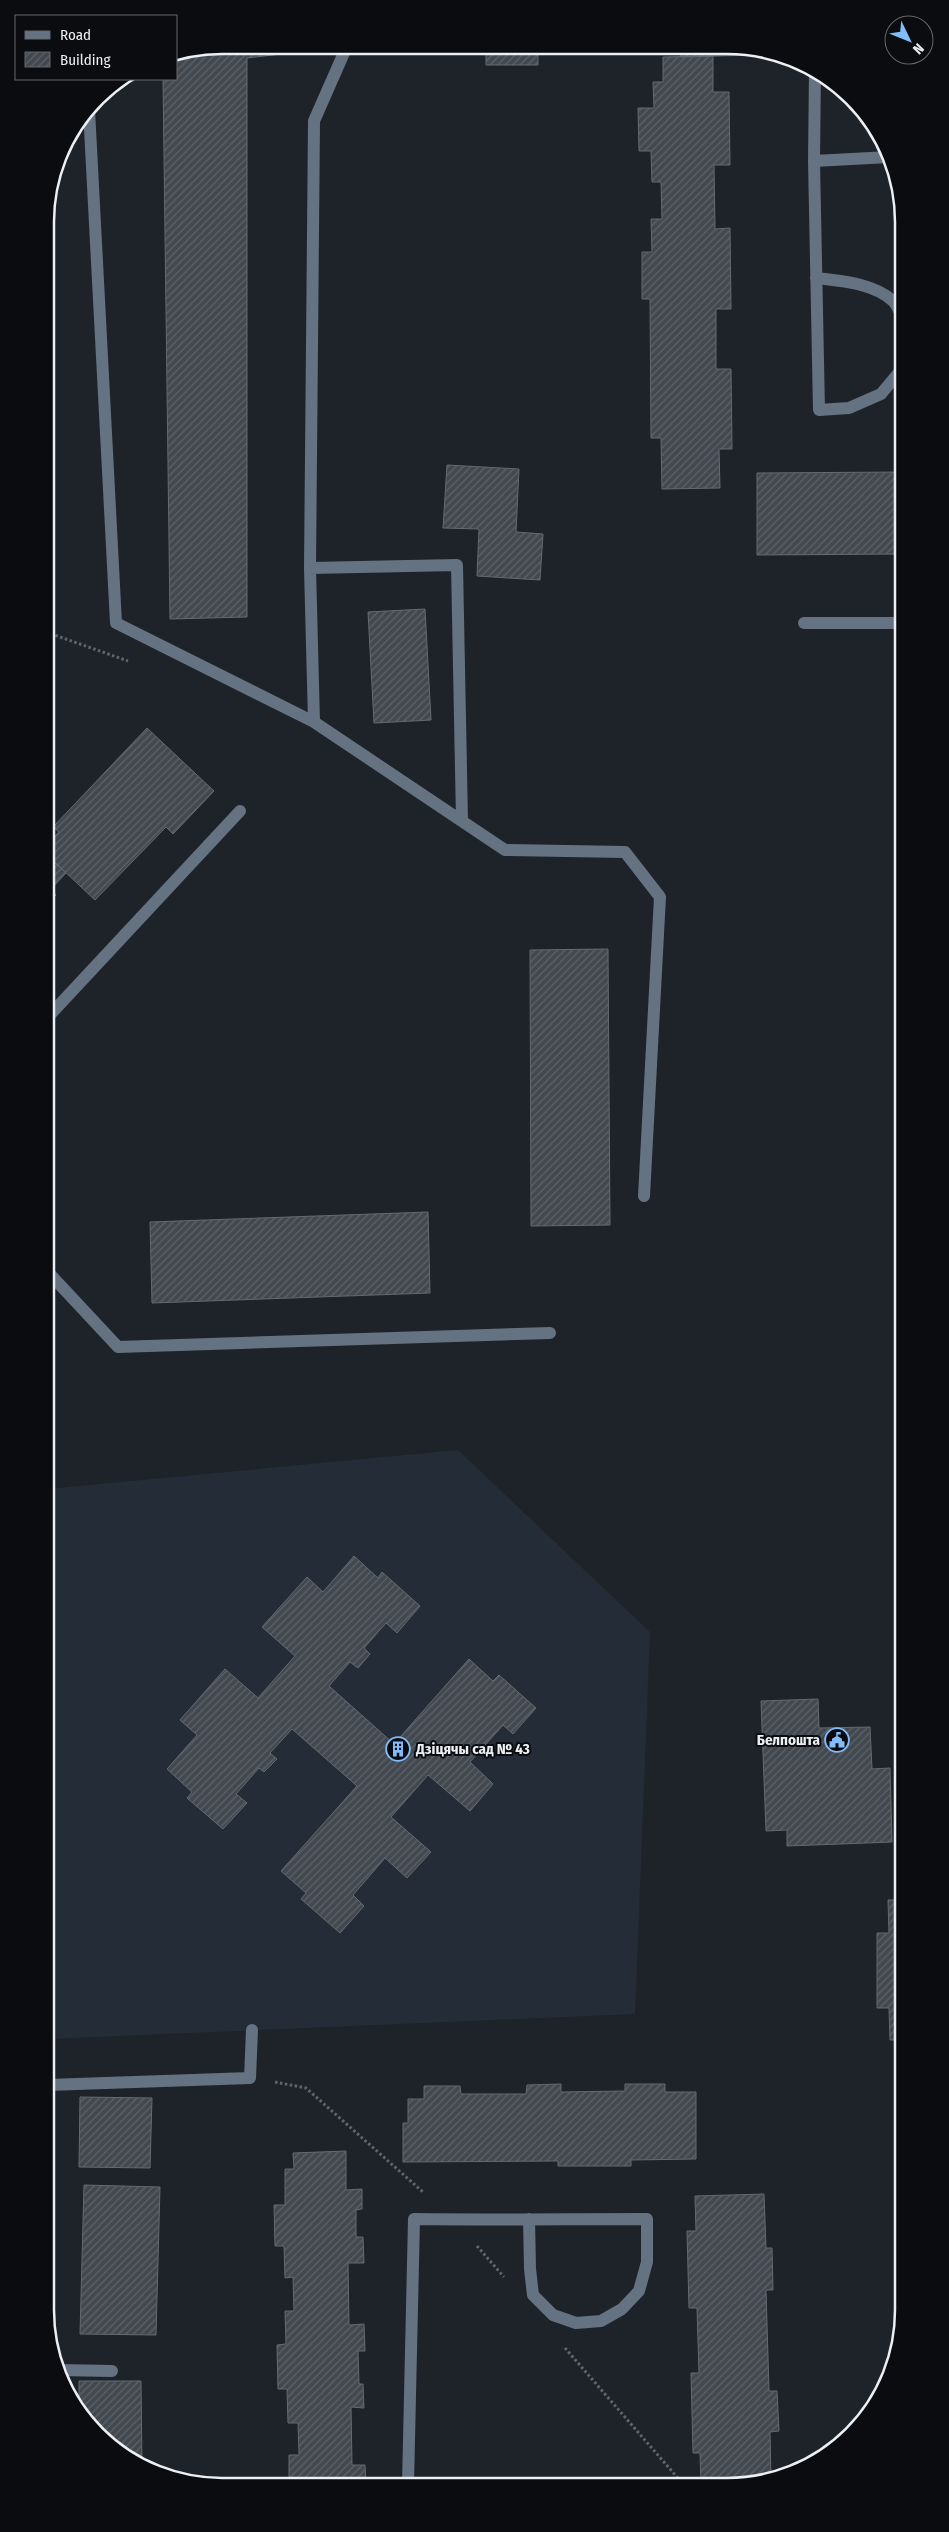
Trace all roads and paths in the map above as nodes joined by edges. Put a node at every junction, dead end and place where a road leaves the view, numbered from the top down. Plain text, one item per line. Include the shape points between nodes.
1 (343, 54) edge
2 (815, 79) edge
3 (89, 119) edge
4 (882, 157) edge
5 (814, 161) junction
6 (816, 278) junction
7 (895, 303) edge
8 (895, 377) edge
9 (310, 568) junction
10 (895, 623) edge
11 (804, 624) dead end
12 (314, 722) junction
13 (240, 811) dead end
14 (462, 821) junction
15 (54, 1009) edge
16 (644, 1196) dead end
17 (54, 1278) edge
18 (550, 1333) dead end
19 (252, 2030) dead end
20 (250, 2078) junction
21 (54, 2085) edge
22 (529, 2219) junction
23 (454, 2220) junction
24 (506, 2280) dead end
25 (559, 2340) dead end
26 (65, 2370) edge
27 (112, 2371) dead end
28 (408, 2478) edge
29 (678, 2478) edge

1 - 9 lane via 314,121
2 - 5 lane
3 - 12 lane via 116,623
4 - 5 lane
5 - 6 lane
6 - 7 lane via 846,281 874,290
6 - 8 lane via 819,410 849,408 880,394
9 - 12 lane
9 - 14 lane via 457,565
10 - 11 lane
12 - 14 lane
13 - 15 lane
14 - 16 lane via 504,850 625,852 660,897
17 - 18 lane via 118,1347
19 - 20 lane
20 - 21 lane
20 - 23 path via 306,2088
22 - 22 lane via 647,2219 647,2262 639,2291 622,2309 601,2321 576,2323 553,2315 533,2296
22 - 23 lane
23 - 24 path
23 - 28 lane via 414,2219
25 - 29 path
26 - 27 lane

